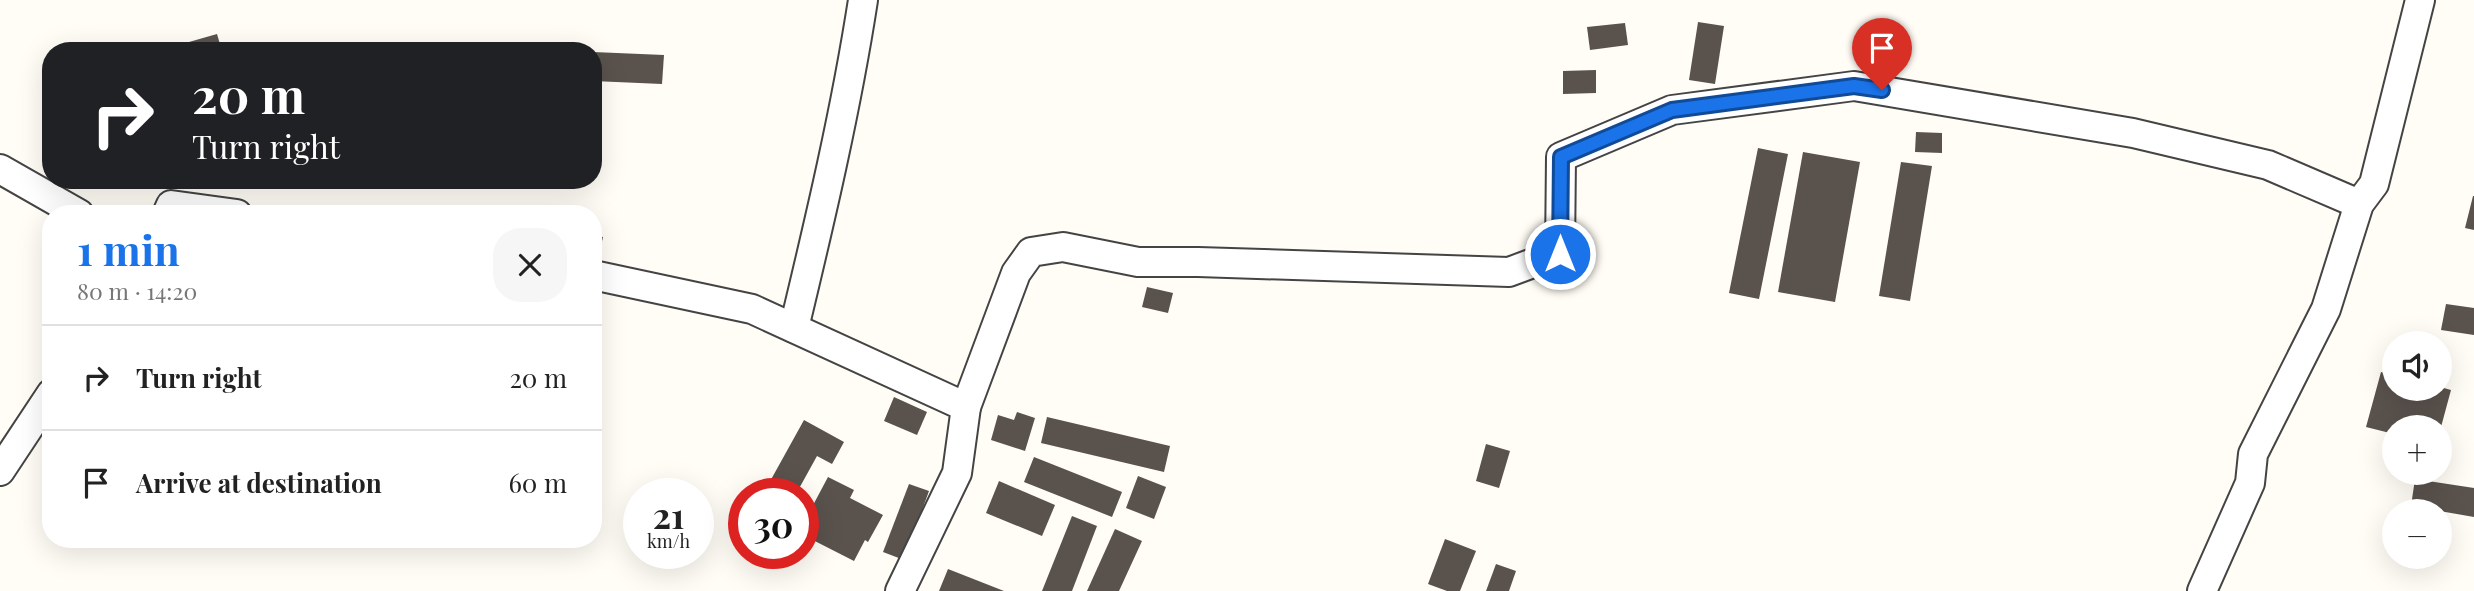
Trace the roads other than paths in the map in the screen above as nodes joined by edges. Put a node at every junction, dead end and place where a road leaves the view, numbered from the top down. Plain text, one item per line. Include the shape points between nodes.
1 (863, 0) edge
2 (2420, 0) edge
3 (0, 169) edge
4 (2359, 204) junction
5 (63, 205) edge
6 (602, 277) edge
7 (794, 328) junction
8 (966, 407) junction
9 (42, 408) edge
10 (0, 471) edge
11 (900, 591) edge
12 (2202, 591) edge

1 - 7 street
2 - 4 street via 2374,184
3 - 5 street
4 - 8 street via 2268,165 2133,133 1854,86 1672,110 1561,157 1560,254 1509,272 1138,262 1063,247 1031,252 1016,273
4 - 12 street via 2326,309 2253,454 2250,483
6 - 7 street via 752,309
7 - 8 street
8 - 11 street via 957,472
9 - 10 street

